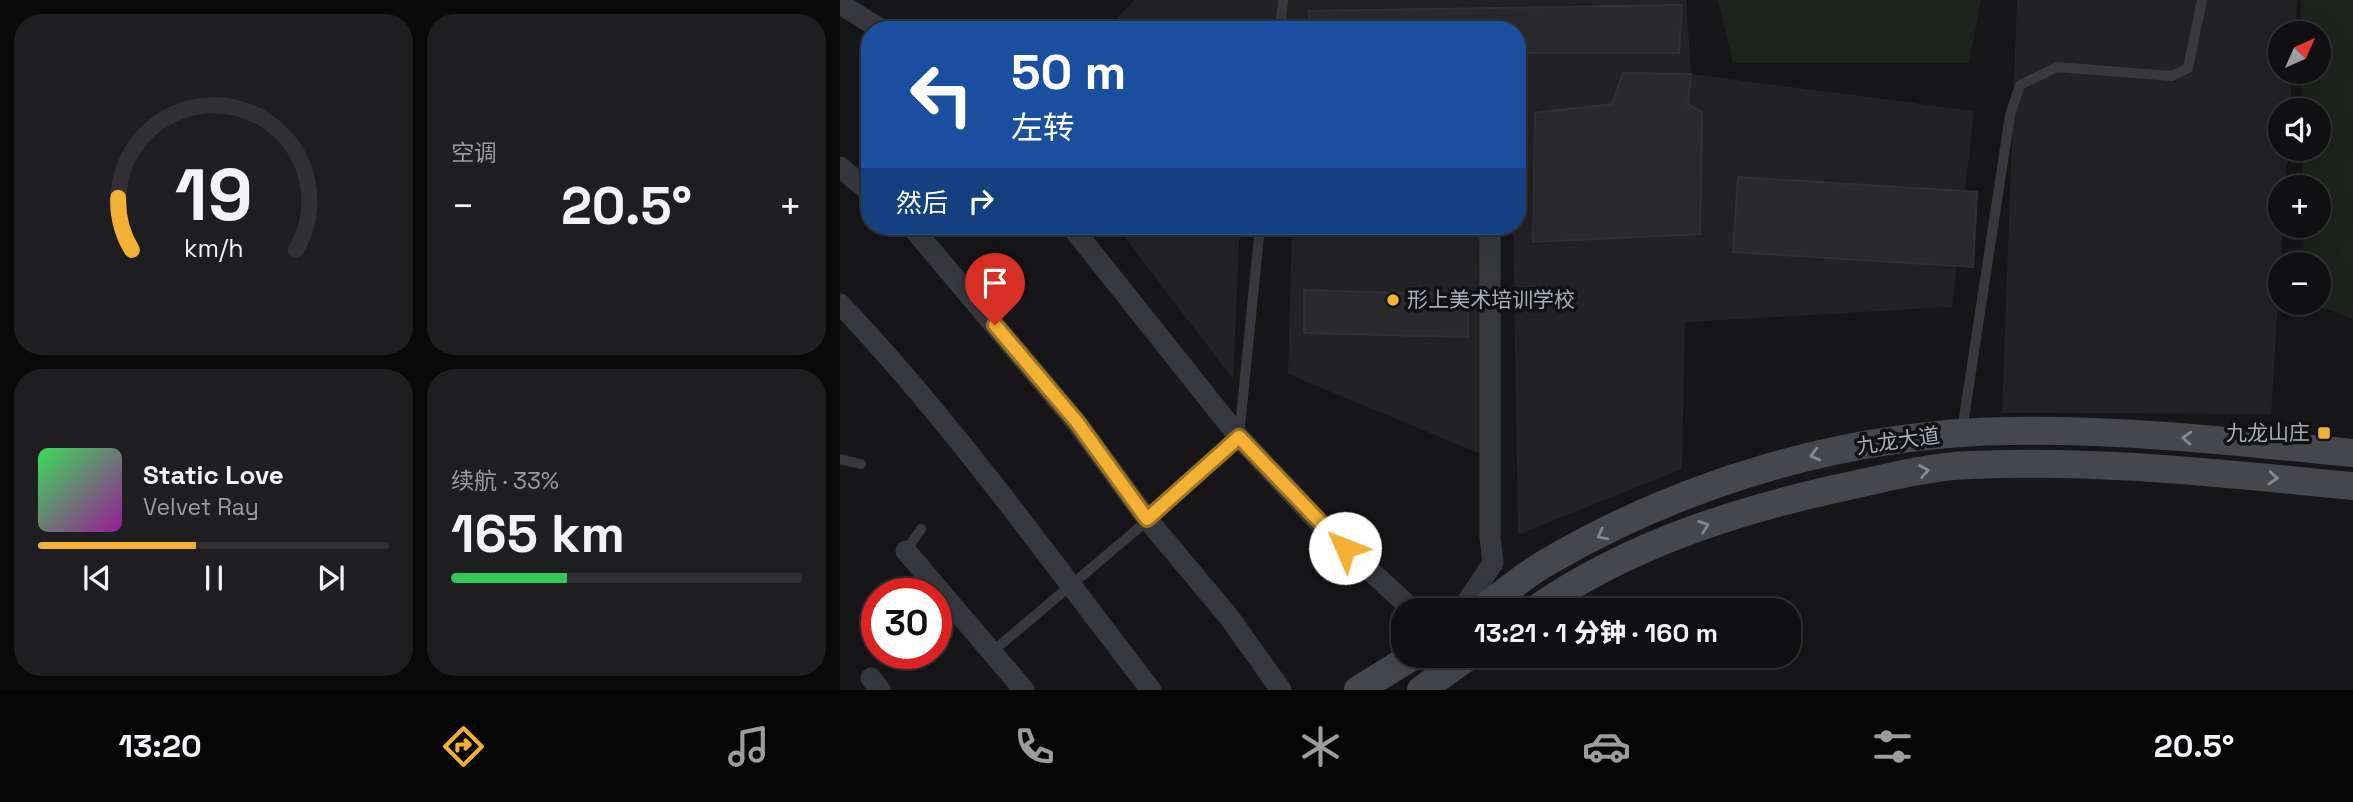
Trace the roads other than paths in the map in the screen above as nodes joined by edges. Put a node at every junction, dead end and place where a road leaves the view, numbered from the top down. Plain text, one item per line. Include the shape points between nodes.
1 (1283, 0) edge
2 (2202, 0) edge
3 (840, 4) edge
4 (867, 21) edge
5 (1281, 21) edge
6 (840, 167) edge
7 (861, 184) edge
8 (919, 235) edge
9 (1078, 235) edge
10 (1259, 235) edge
11 (1490, 235) edge
12 (840, 304) edge
13 (1962, 433) junction
14 (1239, 437) junction
15 (2353, 453) edge
16 (840, 460) edge
17 (861, 464) dead end
18 (2353, 486) edge
19 (1147, 519) junction
20 (921, 529) dead end
21 (906, 551) joint
22 (1070, 586) junction
23 (1400, 598) edge
24 (1470, 598) edge
25 (1498, 598) edge
26 (1552, 598) edge
27 (993, 651) junction
28 (1394, 668) edge
29 (1451, 668) edge
30 (1024, 690) edge
31 (1151, 690) edge
32 (1281, 690) edge
33 (1358, 690) edge
34 (1421, 690) edge

1 - 5 lane
2 - 13 lane via 2188,68 2172,76 2057,67 2020,85 2010,114
3 - 4 street
6 - 7 street
8 - 19 street via 1077,422
9 - 14 street
10 - 14 lane
11 - 24 street via 1493,563
12 - 22 street via 923,397
15 -> 13 main road, 九龙大道 via 2113,432
13 -> 25 main road, 九龙大道 via 1820,453 1722,483 1654,509 1543,565
14 - 19 lane
14 - 23 street via 1328,532
16 - 17 lane
26 -> 18 main road, 九龙大道 via 1659,542 1747,510 1920,471 1969,465 2097,464
19 - 22 lane
19 - 32 street via 1229,617
20 - 21 lane
21 - 27 street
22 - 27 lane
22 - 31 street
27 - 30 street
28 - 33 main road
29 - 34 main road

